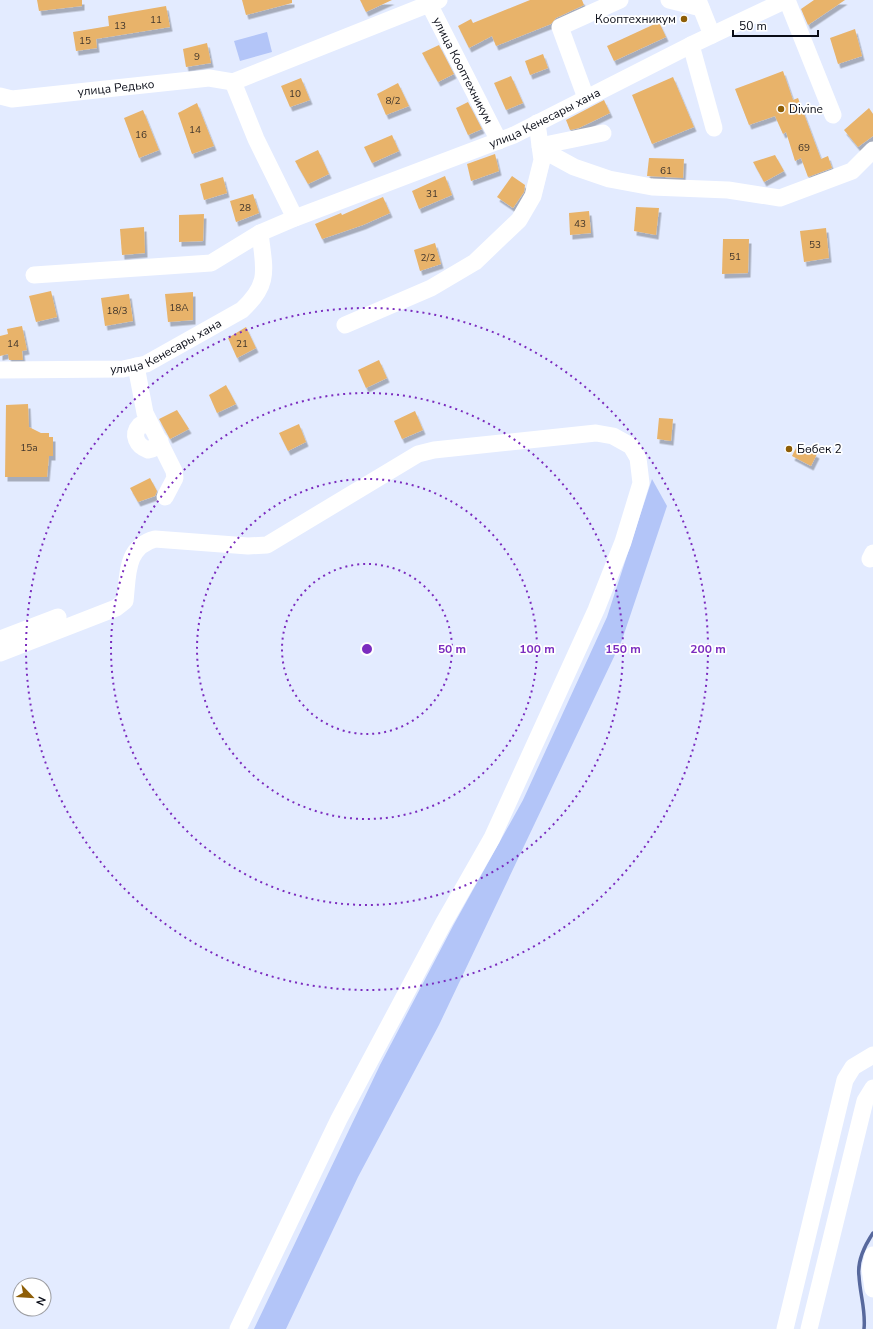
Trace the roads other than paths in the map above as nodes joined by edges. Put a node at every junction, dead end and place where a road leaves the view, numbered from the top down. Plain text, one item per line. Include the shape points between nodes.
1 (620, 0) edge
2 (669, 0) edge
3 (786, 0) edge
4 (432, 1) edge
5 (700, 4) edge
6 (712, 35) junction
7 (691, 45) junction
8 (233, 82) junction
9 (0, 96) edge
10 (586, 98) junction
11 (833, 115) dead end
12 (536, 123) junction
13 (714, 128) dead end
14 (603, 133) dead end
15 (499, 141) junction
16 (540, 147) junction
17 (873, 150) edge
18 (295, 218) junction
19 (260, 233) junction
20 (34, 275) dead end
21 (345, 325) dead end
22 (136, 366) junction
23 (0, 370) edge
24 (165, 497) dead end
25 (58, 617) dead end
26 (0, 639) edge
27 (0, 653) edge
28 (873, 1055) edge
29 (873, 1088) edge
30 (873, 1255) edge
31 (873, 1289) edge
32 (238, 1329) edge
33 (785, 1329) edge
34 (809, 1329) edge

1 - 10 street via 560,27
2 - 5 street
3 - 6 street, улица Кенесары хана
3 - 11 street
4 - 8 street
4 - 15 street, улица Кооптехникум
5 - 6 street
6 - 7 street, улица Кенесары хана
7 - 10 street, улица Кенесары хана
7 - 13 street
8 - 9 street, улица Редько via 209,78 12,100
8 - 18 street via 256,139
10 - 12 street, улица Кенесары хана
12 - 15 street, улица Кенесары хана
12 - 16 street
14 - 16 street
15 - 18 street, улица Кенесары хана
16 - 17 street via 574,167 608,179 652,187 728,190 780,198 852,171
16 - 21 street via 542,160 533,196 519,220 475,262 431,288
18 - 19 street, улица Кенесары хана
19 - 20 street, улица Кенесары хана via 211,263
19 - 22 street, улица Кенесары хана via 264,276 255,298 242,310 146,364
22 - 23 street, улица Кенесары хана via 123,369
22 - 24 street via 145,413 150,425 140,425 135,436 137,442 148,450 160,441 175,478
25 - 26 street
27 - 32 street via 116,608 125,601 133,554 144,542 155,539 248,546 267,544 418,454 434,450 596,433 613,436 631,446 638,458 641,483 623,542 596,610 498,824 343,1112
28 - 33 street via 853,1067 845,1080
29 - 34 street via 861,1116
30 - 31 street via 870,1269

